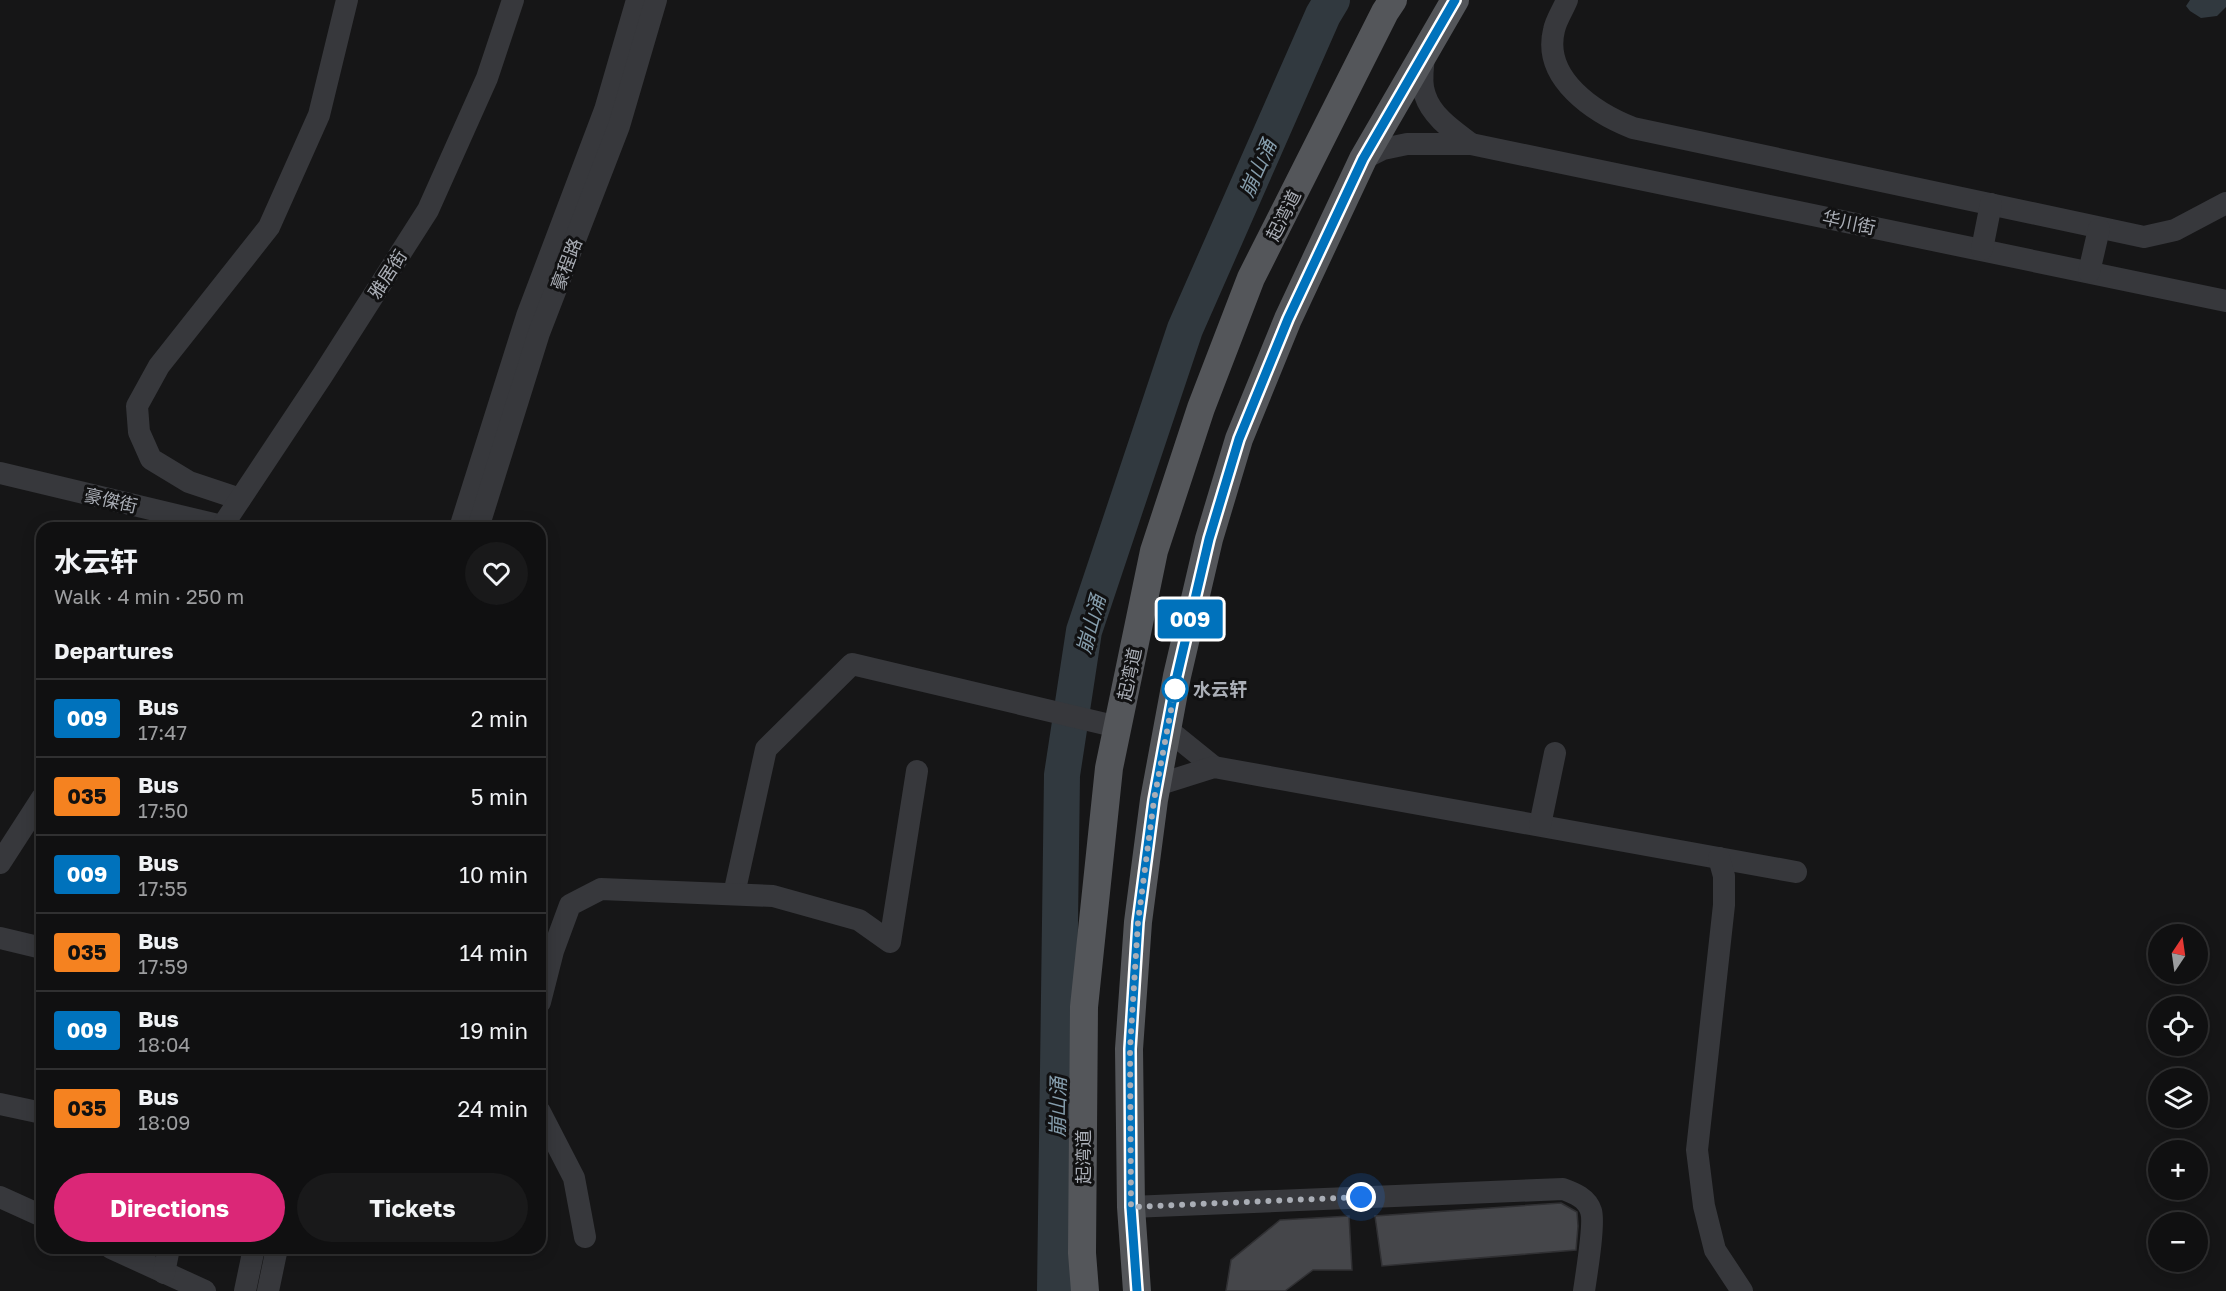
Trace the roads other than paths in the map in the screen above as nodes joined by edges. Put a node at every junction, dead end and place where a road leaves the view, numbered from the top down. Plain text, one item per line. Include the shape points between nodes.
1 (347, 0) edge
2 (513, 0) edge
3 (637, 0) edge
4 (656, 0) edge
5 (1393, 0) edge
6 (1455, 0) edge
7 (1567, 0) edge
8 (1424, 56) junction
9 (1471, 144) junction
10 (1363, 159) junction
11 (2226, 203) edge
12 (1990, 204) junction
13 (2098, 229) junction
14 (1982, 249) junction
15 (2090, 272) junction
16 (2226, 301) edge
17 (0, 473) edge
18 (240, 499) junction
19 (201, 522) edge
20 (224, 522) edge
21 (462, 522) edge
22 (480, 522) edge
23 (1105, 724) junction
24 (1167, 729) junction
25 (1555, 753) dead end
26 (1214, 766) junction
27 (917, 771) dead end
28 (1157, 785) junction
29 (36, 807) edge
30 (1540, 825) junction
31 (1719, 858) junction
32 (0, 863) edge
33 (1796, 872) dead end
34 (734, 894) junction
35 (0, 938) edge
36 (36, 947) edge
37 (546, 978) edge
38 (0, 1104) edge
39 (36, 1112) edge
40 (546, 1124) edge
41 (0, 1197) edge
42 (1131, 1207) junction
43 (36, 1213) edge
44 (585, 1236) dead end
45 (124, 1254) edge
46 (168, 1254) edge
47 (253, 1254) edge
48 (276, 1254) edge
49 (164, 1273) junction
50 (204, 1291) edge
51 (245, 1291) edge
52 (268, 1291) edge
53 (1085, 1291) edge
54 (1137, 1291) edge
55 (1584, 1291) edge
56 (1742, 1291) edge

1 - 18 street via 319,115 269,227 159,366 137,406 139,432 151,459 189,482
2 - 18 street, 雅居街 via 487,78 428,210
3 - 21 street, 豪程路 via 605,110 527,316
4 - 22 street, 豪程路 via 620,126 539,333
5 - 23 main road, 起湾道 via 1251,278 1201,408
6 - 8 main road
7 - 12 street via 1554,32 1554,59 1564,81 1577,95 1614,120 1645,131
8 - 9 street, 华川街 via 1425,96 1448,126
8 - 10 main road
9 - 10 street, 华川街 via 1400,145
9 - 14 street, 华川街
10 - 24 main road via 1288,319 1239,439 1209,539
11 - 13 street via 2160,234 2144,237
12 - 13 street
12 - 14 street
13 - 15 street
14 - 15 street, 华川街
15 - 16 street, 华川街
17 - 19 street, 豪傑街
18 - 20 street, 雅居街
23 - 34 street via 852,664 766,749
23 - 53 main road, 起湾道 via 1109,768 1084,1007
24 - 26 street
24 - 28 main road
25 - 30 street
26 - 28 street
26 - 30 street
27 - 34 street via 890,942 859,920 773,896
28 - 42 main road via 1138,922 1130,1049
29 - 32 street
30 - 31 street
31 - 33 street
31 - 56 street via 1724,876 1724,905 1697,1150 1704,1206 1715,1250
34 - 37 street via 601,889 570,904
35 - 36 street
38 - 39 street
40 - 44 street via 574,1178
41 - 43 street
42 - 54 main road
42 - 55 street via 1563,1189 1580,1196 1592,1212
45 - 49 street
46 - 49 street
47 - 51 street
48 - 52 street
49 - 50 street

